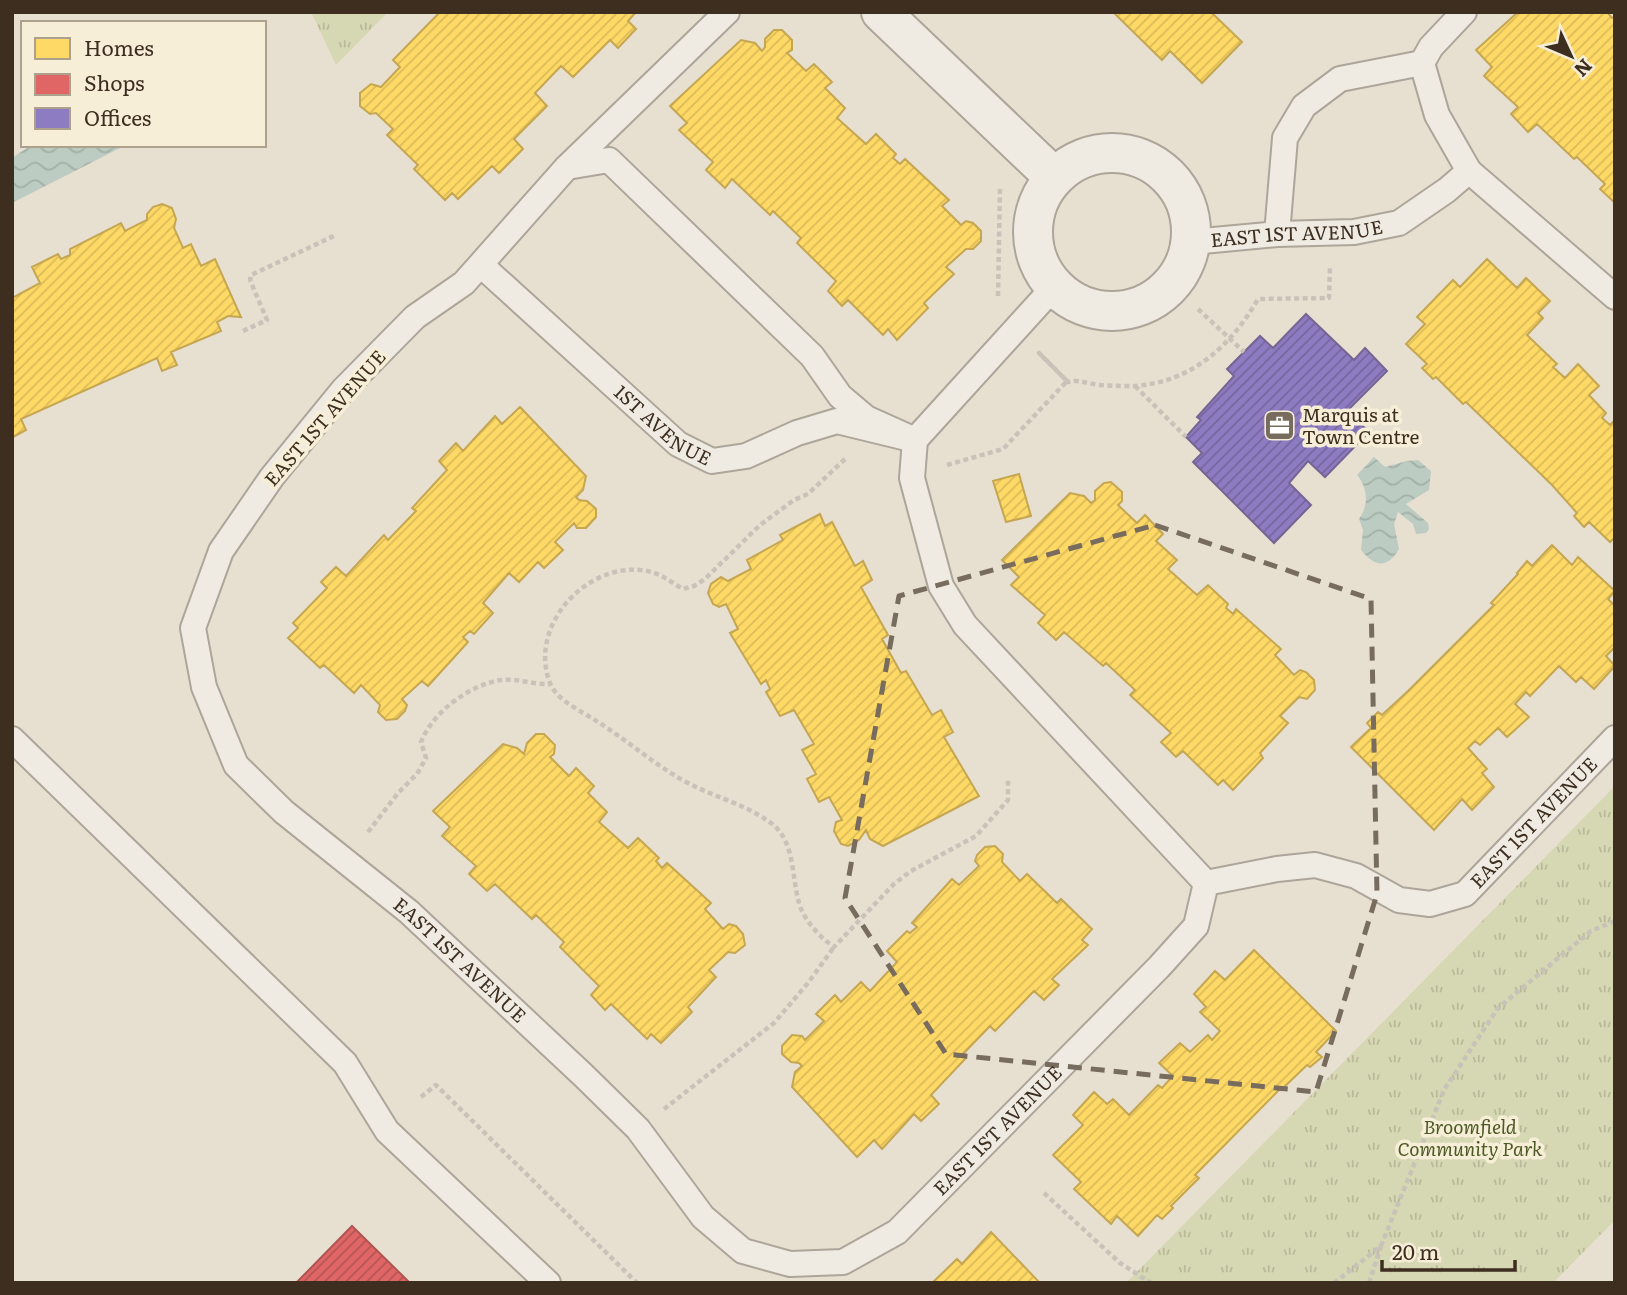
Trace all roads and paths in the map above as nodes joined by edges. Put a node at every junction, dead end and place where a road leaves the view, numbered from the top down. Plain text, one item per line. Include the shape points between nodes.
1 (727, 12) edge
2 (881, 12) edge
3 (1464, 12) edge
4 (1422, 63) junction
5 (567, 167) junction
6 (1469, 171) junction
7 (999, 175) dead end
8 (1053, 176) junction
9 (1328, 233) junction
10 (1277, 234) junction
11 (336, 235) dead end
12 (1192, 242) junction
13 (481, 265) junction
14 (1054, 288) junction
15 (1615, 297) edge
16 (997, 304) dead end
17 (1198, 309) dead end
18 (243, 331) dead end
19 (1230, 339) junction
20 (1244, 352) dead end
21 (1135, 386) junction
22 (1186, 437) dead end
23 (915, 440) junction
24 (852, 455) dead end
25 (945, 466) dead end
26 (550, 684) junction
27 (1615, 738) edge
28 (12, 739) edge
29 (1008, 779) dead end
30 (368, 832) dead end
31 (1206, 883) junction
32 (1615, 920) edge
33 (834, 947) junction
34 (421, 1097) dead end
35 (638, 1129) junction
36 (1044, 1193) dead end
37 (1381, 1246) junction
38 (548, 1283) edge
39 (638, 1283) edge
40 (1151, 1283) edge
41 (1334, 1283) edge
42 (1369, 1283) edge

1 - 5 lane, EAST 1ST AVENUE
2 - 8 street
3 - 4 lane
4 - 6 lane via 1437,116
4 - 10 lane via 1340,79 1304,106 1285,138
5 - 13 lane, EAST 1ST AVENUE
5 - 23 lane via 609,160 812,356 840,396 866,418
6 - 9 lane, EAST 1ST AVENUE via 1399,222
6 - 15 lane
7 - 16 path
8 - 12 street via 1089,156 1115,153 1141,158 1163,171 1181,191 1190,215
8 - 14 street via 1035,212 1033,239 1040,265
9 - 10 lane, EAST 1ST AVENUE
9 - 19 path via 1329,298 1258,299
10 - 12 lane, EAST 1ST AVENUE
11 - 18 path via 251,275 267,320
12 - 14 street via 1170,287 1150,303 1126,311 1101,312 1076,304
13 - 23 lane, 1ST AVENUE via 678,444 712,461 746,456 837,421
13 - 35 lane, EAST 1ST AVENUE via 464,283 415,317 343,390 272,477 221,551 193,628 204,687 236,765 284,812 409,912
14 - 23 lane
17 - 19 path
19 - 20 path
19 - 21 path via 1200,365
21 - 22 path
21 - 25 path via 1068,382 1058,372 1048,362 1038,353 1067,381 1058,391 1003,449
23 - 31 lane via 912,478 941,586 965,625
24 - 26 path via 808,494 760,525 694,586 683,589 662,575 639,570 588,582 552,623 546,651
26 - 30 path via 501,680 474,688 449,706 426,729 421,742 426,758 417,774
26 - 33 path via 573,708 671,774 748,808 780,831 802,911
27 - 31 lane, EAST 1ST AVENUE via 1465,894 1430,904 1399,900 1356,876 1315,865
28 - 38 lane via 345,1063 387,1131
29 - 33 path via 1008,800 976,836 903,877
31 - 35 lane, EAST 1ST AVENUE via 1196,926 1159,967 897,1232 843,1262 789,1264 743,1251 703,1217
32 - 37 path via 1591,931 1498,1008 1444,1090
33 - 35 path via 774,1023
34 - 39 path via 436,1085
36 - 40 path via 1120,1263
37 - 41 path
37 - 42 path

